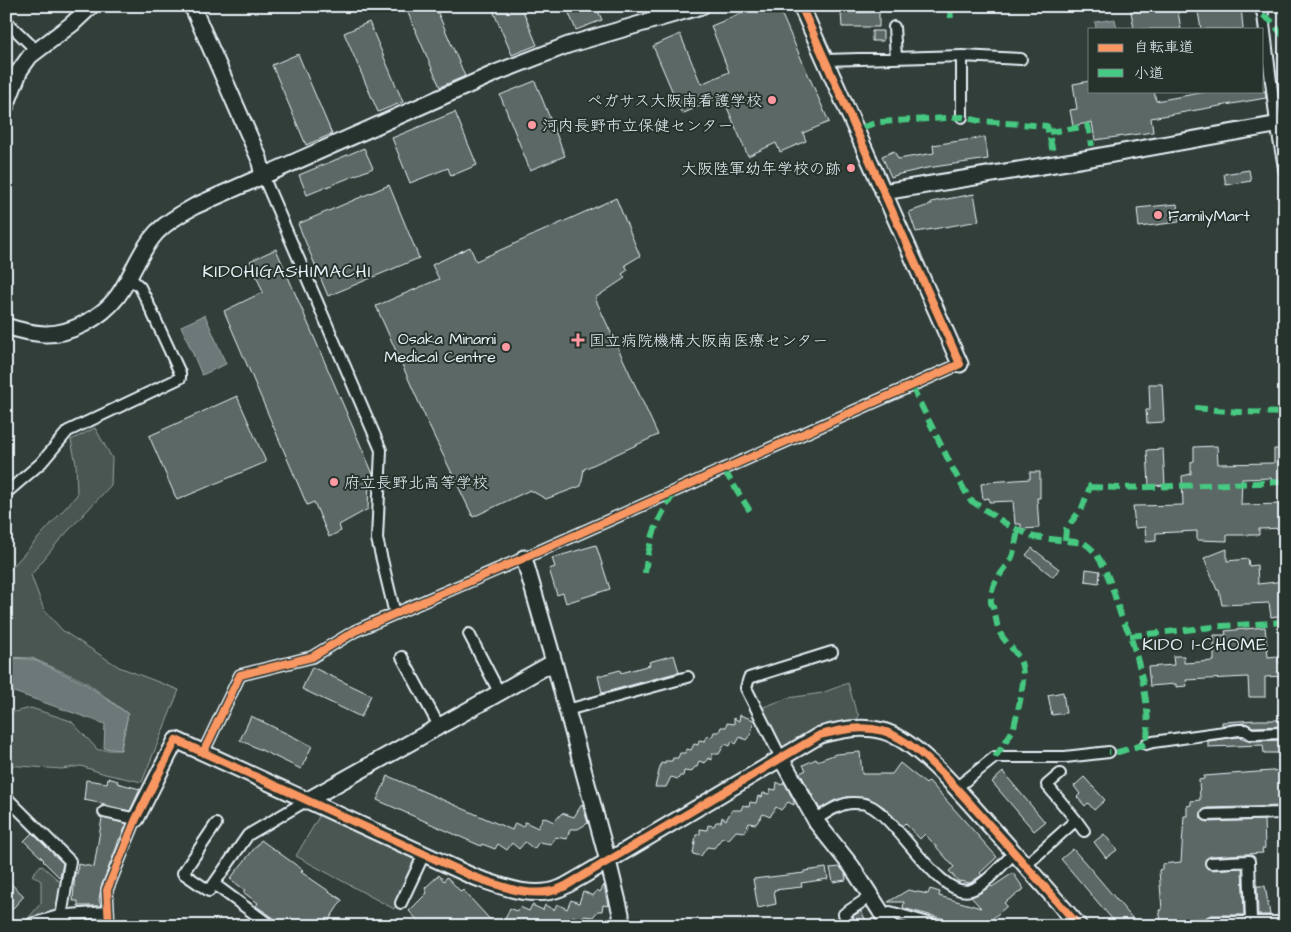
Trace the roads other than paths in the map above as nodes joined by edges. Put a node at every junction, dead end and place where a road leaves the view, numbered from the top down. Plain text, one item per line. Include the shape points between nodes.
1 (91, 6) edge
2 (190, 6) edge
3 (702, 6) edge
4 (801, 6) edge
5 (1260, 6) edge
6 (6, 21) edge
7 (894, 27) dead end
8 (36, 50) junction
9 (962, 56) junction
10 (896, 57) junction
11 (1021, 59) dead end
12 (825, 60) junction
13 (7, 103) edge
14 (962, 117) dead end
15 (1280, 123) edge
16 (1285, 174) edge
17 (263, 176) junction
18 (883, 192) junction
19 (128, 276) junction
20 (6, 326) edge
21 (960, 364) joint
22 (6, 493) edge
23 (524, 558) junction
24 (395, 614) junction
25 (469, 634) dead end
26 (832, 652) dead end
27 (402, 657) dead end
28 (554, 662) junction
29 (688, 677) dead end
30 (500, 692) junction
31 (567, 710) junction
32 (439, 726) junction
33 (1285, 733) edge
34 (1146, 744) dead end
35 (1109, 752) dead end
36 (203, 753) junction
37 (781, 758) junction
38 (1060, 774) dead end
39 (956, 788) junction
40 (6, 797) edge
41 (306, 801) junction
42 (104, 812) dead end
43 (1285, 813) edge
44 (1207, 815) dead end
45 (136, 819) junction
46 (815, 820) junction
47 (1076, 820) junction
48 (216, 824) dead end
49 (1084, 831) dead end
50 (1014, 853) junction
51 (424, 854) junction
52 (608, 861) junction
53 (1211, 864) dead end
54 (1026, 865) junction
55 (214, 884) junction
56 (871, 896) junction
57 (401, 904) dead end
58 (107, 912) junction
59 (887, 920) edge
60 (1251, 921) junction
61 (61, 922) edge
62 (1211, 922) dead end
63 (1285, 922) edge
64 (33, 926) edge
65 (109, 926) edge
66 (272, 926) edge
67 (621, 926) edge
68 (850, 926) edge
69 (939, 926) edge
70 (1079, 926) edge

1 - 8 street
2 - 17 street via 259,158
3 - 17 street via 532,58
4 - 12 street
5 - 15 street
6 - 8 street
7 - 10 street
8 - 13 street via 20,70
9 - 10 street
9 - 11 street
9 - 14 street
10 - 12 street
12 - 18 street
15 - 16 street
15 - 18 street
17 - 19 street via 174,218 157,232
17 - 24 street via 381,450 377,539
18 - 21 street
19 - 20 street via 117,297 86,323 45,334
19 - 22 street via 140,287 180,378 68,430 41,463
21 - 23 street
23 - 24 street
23 - 28 street
24 - 36 street via 355,631 312,657 240,675
25 - 30 street
26 - 37 street via 750,678 746,688
27 - 32 street
28 - 30 street
28 - 31 street
29 - 31 street
30 - 32 street
31 - 52 street
32 - 41 street
33 - 34 street via 1251,734 1239,730
35 - 39 street via 1065,757 995,757
36 - 41 street
36 - 45 street via 176,740
37 - 39 street via 820,735 862,727 884,731 907,742
37 - 46 street
37 - 52 street
38 - 47 street via 1047,786
39 - 50 street
40 - 61 street via 27,824 70,861
41 - 51 street
41 - 55 street via 248,835
42 - 45 street
43 - 44 street
45 - 58 street via 107,890
46 - 50 street via 851,803 868,804 954,889 969,891 977,888
46 - 56 street
47 - 49 street
47 - 54 street
48 - 55 street via 183,873 209,891
50 - 54 street
51 - 52 street via 474,877 513,890 538,893 560,888
51 - 57 street
52 - 67 street
53 - 60 street via 1249,861
54 - 70 street
55 - 66 street
56 - 59 street
56 - 68 street via 844,914
58 - 61 street via 69,915
58 - 65 street
59 - 69 street via 890,912
60 - 62 street
60 - 63 street
61 - 64 street

